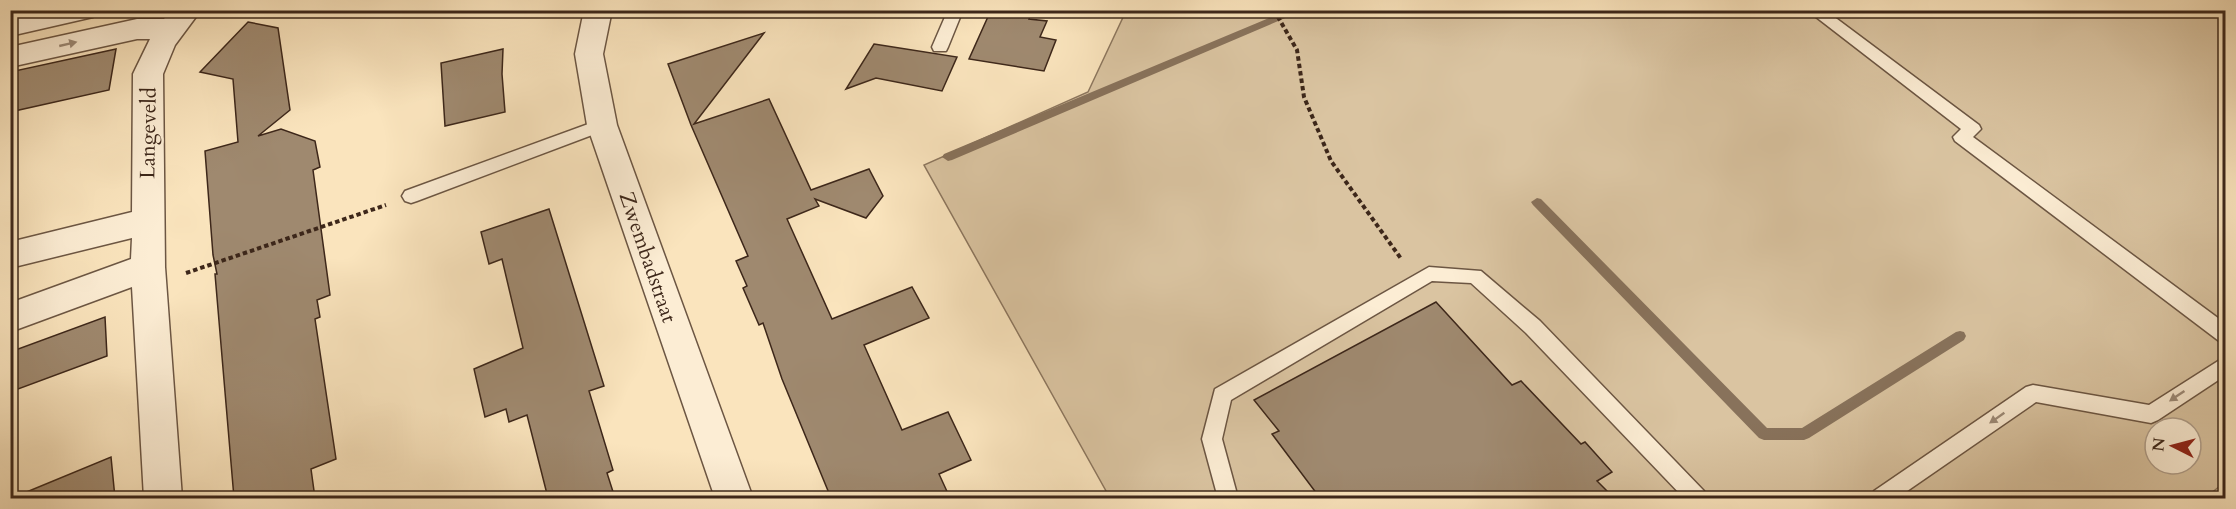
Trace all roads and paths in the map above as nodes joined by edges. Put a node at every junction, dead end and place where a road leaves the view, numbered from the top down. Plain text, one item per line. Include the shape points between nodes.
1 (83, 10) edge
2 (598, 10) edge
3 (956, 10) edge
4 (1815, 10) edge
5 (1275, 12) edge
6 (178, 20) edge
7 (10, 26) edge
8 (940, 47) dead end
9 (10, 57) edge
10 (602, 125) junction
11 (411, 196) joint
12 (147, 221) junction
13 (10, 255) edge
14 (148, 277) junction
15 (1417, 281) junction
16 (10, 318) edge
17 (2226, 335) edge
18 (2226, 364) edge
19 (163, 498) edge
20 (734, 498) edge
21 (1228, 498) edge
22 (1697, 498) edge
23 (1881, 498) edge

1 - 7 street
2 - 10 street, Zwembadstraat via 589,54
3 - 8 lane
4 - 17 lane via 1973,129 1961,137
5 - 15 path via 1297,50 1304,97 1331,161
9 -> 6 street
6 - 12 street, Langeveld via 148,74
10 - 11 lane
10 - 20 street, Zwembadstraat
11 - 14 path
12 - 13 street
12 - 14 street, Langeveld
14 - 16 street
14 - 19 street, Langeveld
15 - 21 lane via 1222,395 1212,439
15 - 22 lane via 1429,274 1475,276 1533,327
18 -> 23 lane via 2151,414 2033,393

